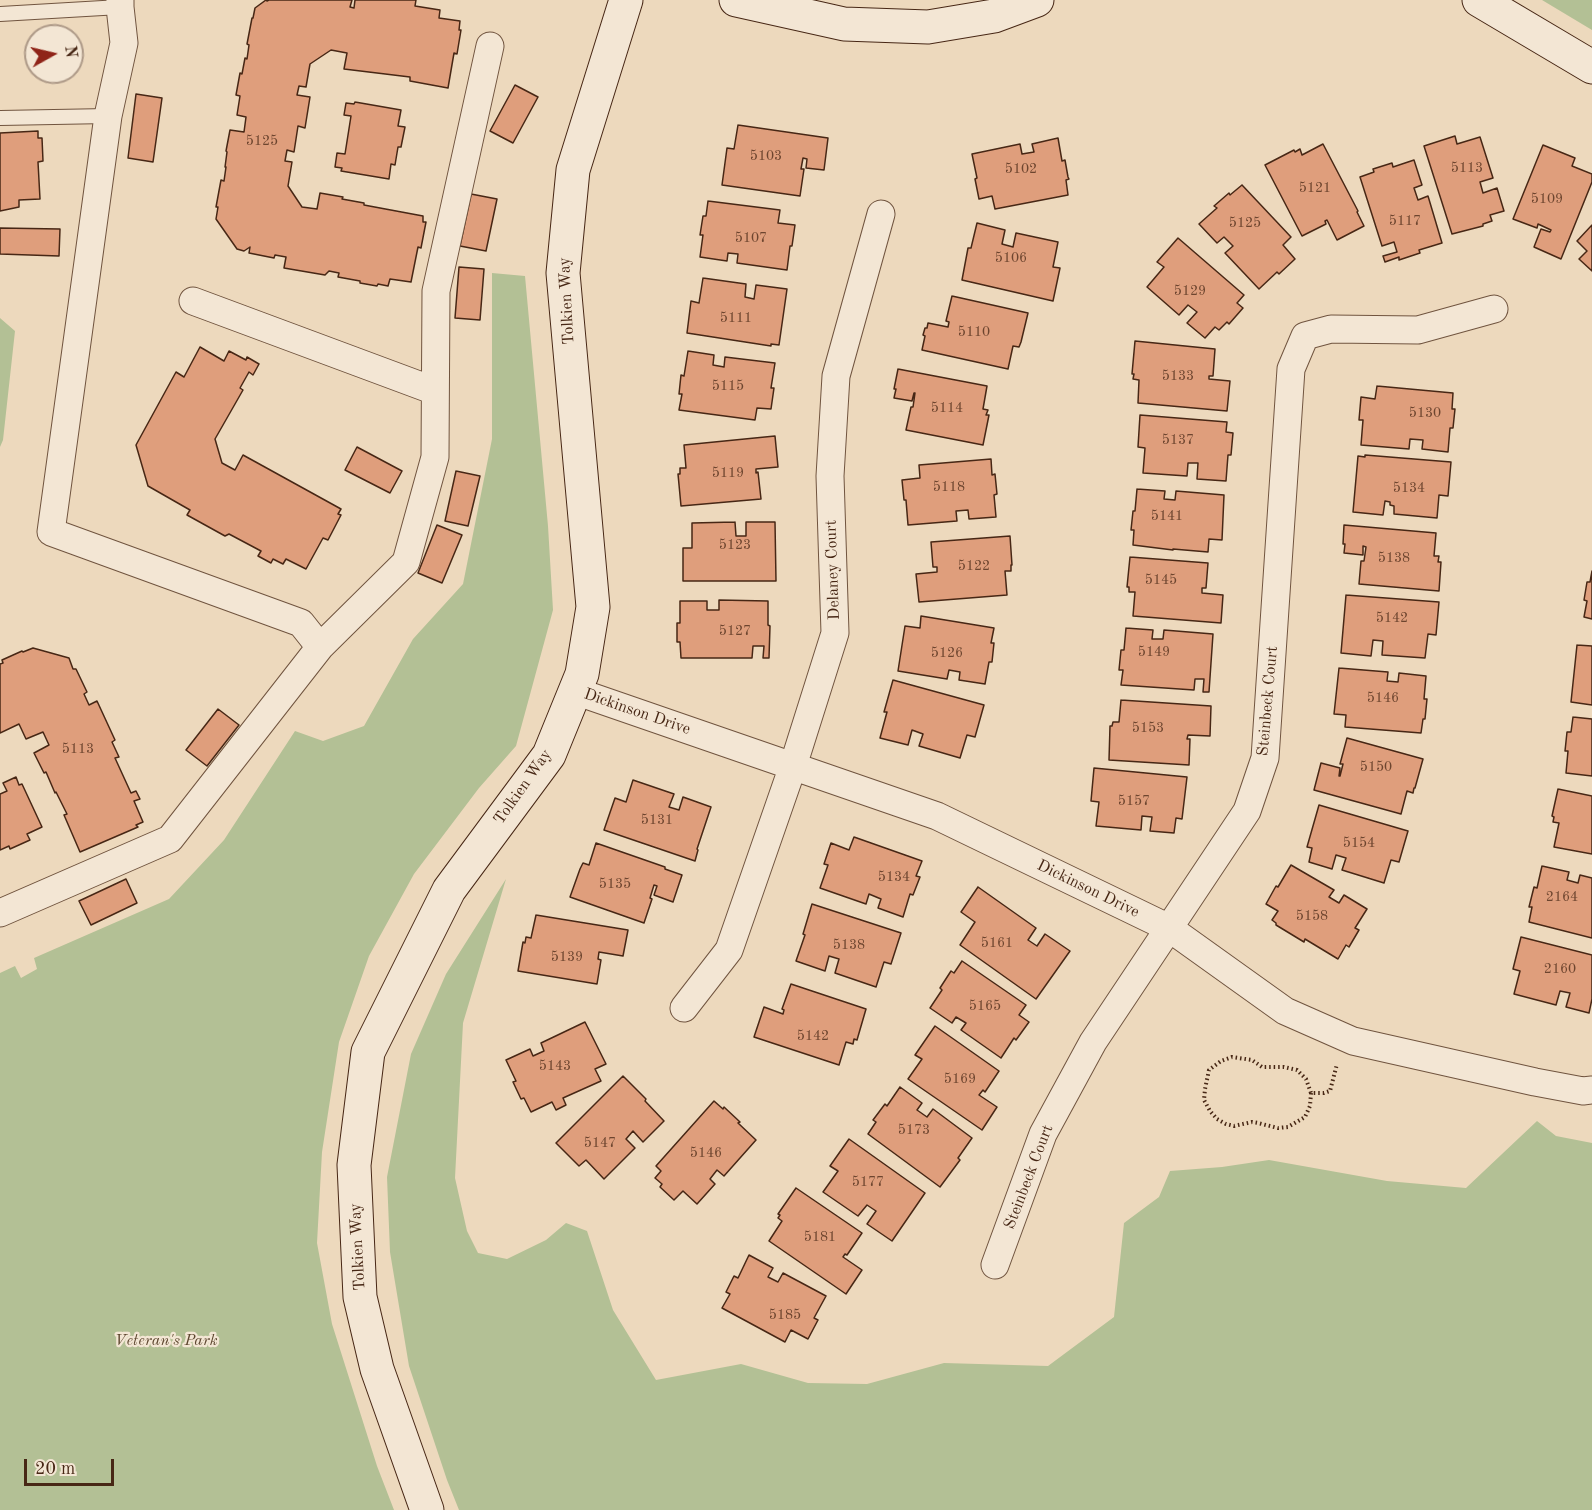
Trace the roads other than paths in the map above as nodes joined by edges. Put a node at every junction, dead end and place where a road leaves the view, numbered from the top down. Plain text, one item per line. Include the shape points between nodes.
1 (626, 0) edge
2 (736, 0) edge
3 (1037, 0) edge
4 (1479, 0) edge
5 (120, 4) edge
6 (0, 14) edge
7 (490, 46) dead end
8 (1592, 67) edge
9 (108, 116) junction
10 (0, 118) edge
11 (881, 214) dead end
12 (193, 301) dead end
13 (1494, 309) dead end
14 (435, 391) junction
15 (320, 647) junction
16 (575, 691) junction
17 (793, 766) junction
18 (0, 913) edge
19 (1169, 928) junction
20 (684, 1008) dead end
21 (1592, 1090) edge
22 (995, 1265) dead end
23 (427, 1510) edge

1 - 16 street, Tolkien Way via 573,170 563,273 593,607 582,674
2 - 3 street via 844,24 928,27 994,15
4 - 8 street
5 - 6 lane
5 - 9 street via 124,43
7 - 14 street via 436,291
9 - 10 lane
9 - 15 street via 51,532 302,623
11 - 17 street, Delaney Court via 836,376 830,476 835,633
12 - 14 street
13 - 19 street, Steinbeck Court via 1418,330 1331,329 1305,336 1291,369 1265,758 1247,811
14 - 15 street via 435,458 406,562
15 - 18 street via 170,839
16 - 17 street, Dickinson Drive
16 - 23 street, Tolkien Way via 549,755 449,890 368,1052 354,1165 360,1297 377,1369
17 - 19 street, Dickinson Drive via 937,816
17 - 20 street, Delaney Court via 729,950
19 - 21 street, Dickinson Drive via 1285,1011 1353,1041 1534,1082
19 - 22 street, Steinbeck Court via 1093,1042 1043,1134

